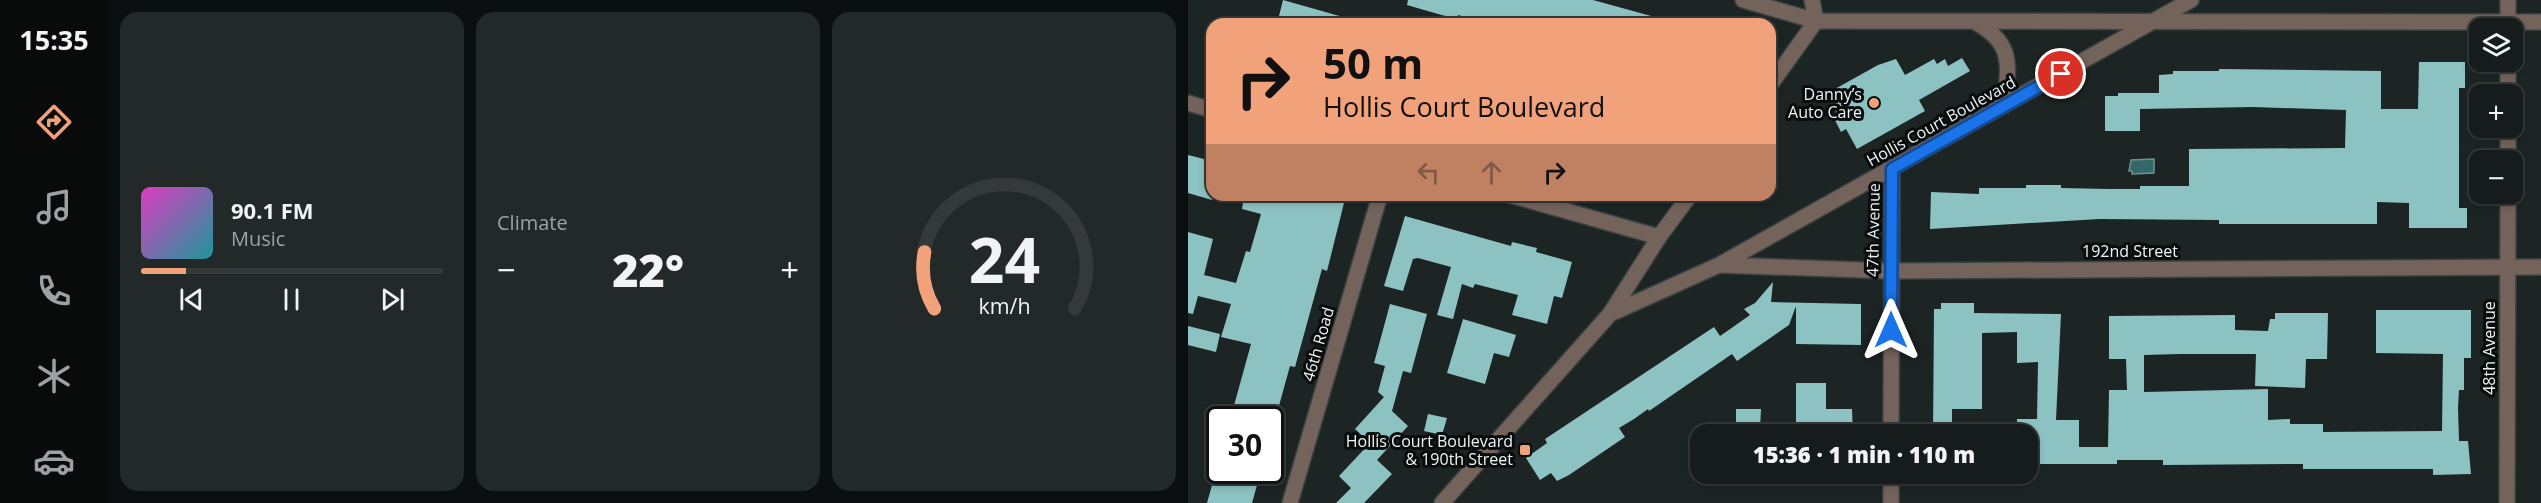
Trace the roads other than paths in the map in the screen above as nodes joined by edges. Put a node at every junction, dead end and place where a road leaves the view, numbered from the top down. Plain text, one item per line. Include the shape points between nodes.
1 (1743, 0) edge
2 (1812, 0) edge
3 (2191, 0) edge
4 (2508, 0) edge
5 (2508, 18) edge
6 (1816, 21) junction
7 (1972, 21) junction
8 (2154, 21) junction
9 (2541, 22) edge
10 (2523, 24) edge
11 (2469, 25) edge
12 (1776, 77) edge
13 (1188, 103) edge
14 (2005, 105) junction
15 (1206, 108) edge
16 (1892, 169) junction
17 (1378, 201) edge
18 (1531, 201) edge
19 (1686, 201) edge
20 (2508, 204) edge
21 (1659, 237) junction
22 (1719, 265) junction
23 (2508, 267) junction
24 (2541, 267) edge
25 (1891, 271) junction
26 (1610, 314) junction
27 (1891, 424) edge
28 (1891, 484) edge
29 (1290, 503) edge
30 (1442, 503) edge
31 (1891, 503) edge
32 (2507, 503) edge

1 - 6 street
2 - 6 street
3 - 8 street, Hollis Court Boulevard
4 - 5 street
6 - 7 street
6 - 12 street
7 - 8 street
7 - 14 street via 1992,32 2003,47 2008,63
8 - 11 street
8 - 14 street, Hollis Court Boulevard
9 - 10 street
13 - 15 street
14 - 16 street, Hollis Court Boulevard
16 - 22 street, Hollis Court Boulevard
16 - 25 street, 47th Avenue
17 - 29 street, 46th Road
18 - 21 street
19 - 21 street
20 - 23 street, 48th Avenue
21 - 26 street
22 - 25 street, 192nd Street
22 - 26 street, Hollis Court Boulevard
23 - 24 street, 192nd Street
23 - 25 street, 192nd Street
23 - 32 street, 48th Avenue
25 - 27 street, 47th Avenue
26 - 30 street, Hollis Court Boulevard
28 - 31 street

